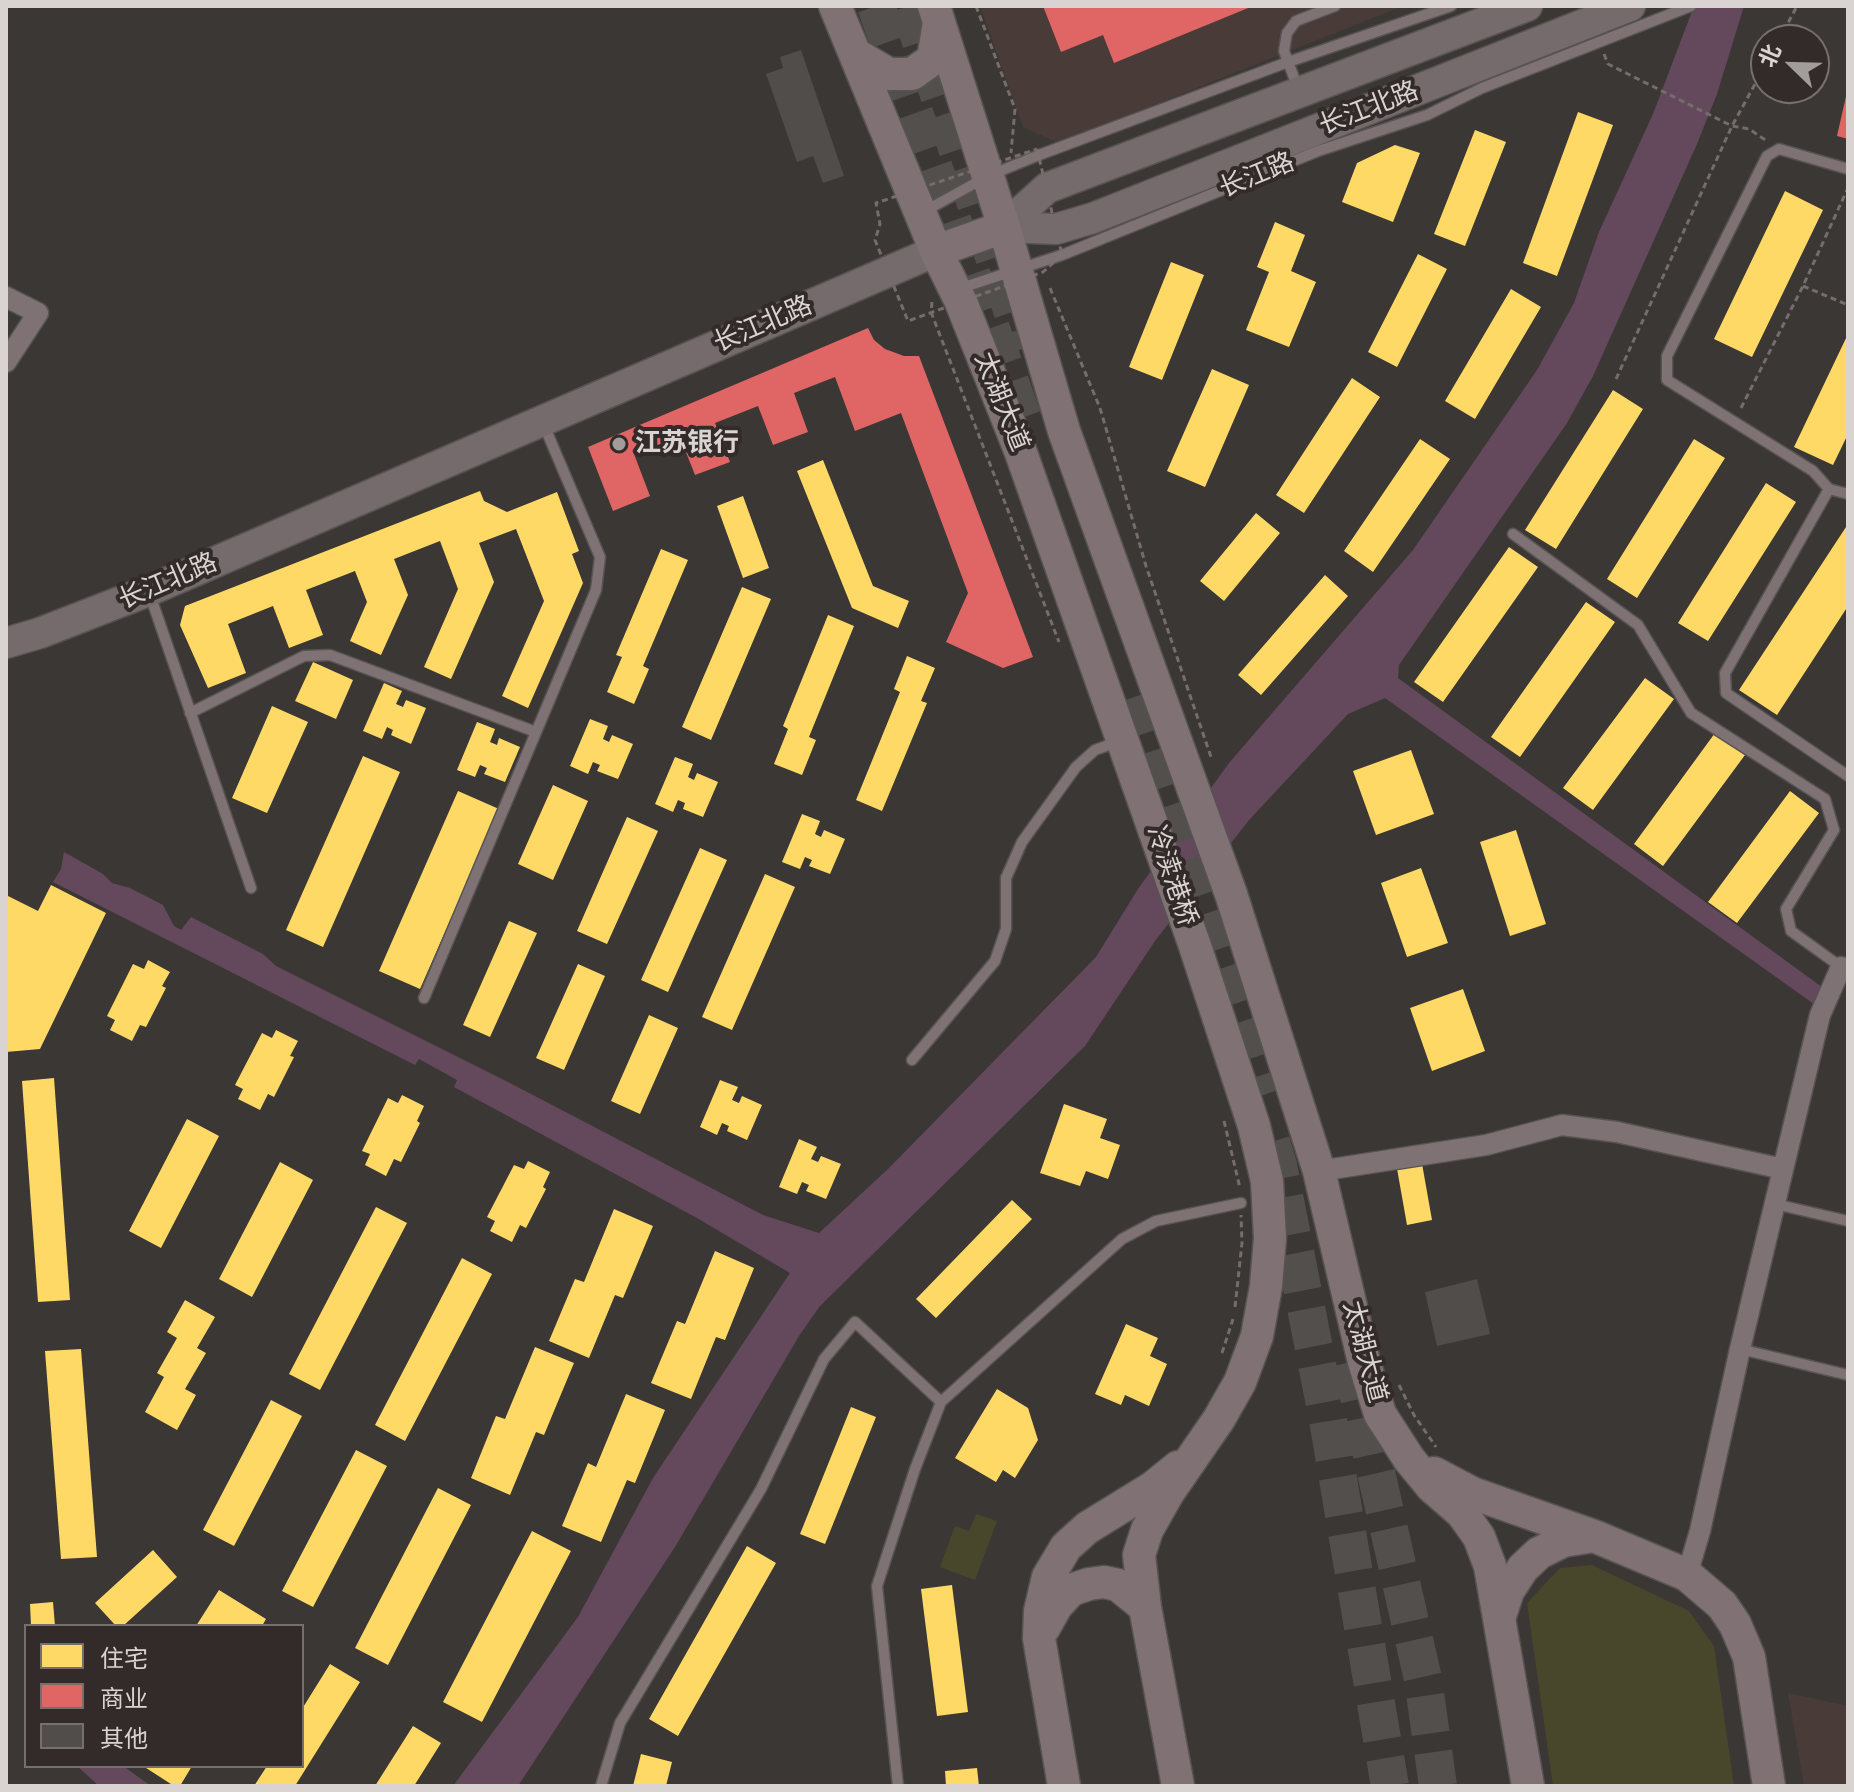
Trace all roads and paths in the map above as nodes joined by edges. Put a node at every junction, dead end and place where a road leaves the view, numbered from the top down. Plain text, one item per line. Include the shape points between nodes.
1 (835, 6) edge
2 (976, 6) edge
3 (1335, 6) edge
4 (1451, 6) edge
5 (1630, 6) edge
6 (1691, 6) edge
7 (1797, 6) edge
8 (1520, 9) edge
9 (937, 14) edge
10 (1787, 24) edge
11 (855, 54) junction
12 (1535, 57) junction
13 (1288, 62) junction
14 (1608, 64) dead end
15 (1299, 93) junction
16 (1750, 93) edge
17 (1732, 126) junction
18 (1169, 143) junction
19 (1779, 149) junction
20 (1848, 169) edge
21 (999, 171) junction
22 (1185, 181) junction
23 (1848, 188) edge
24 (921, 214) junction
25 (1004, 227) junction
26 (936, 251) junction
27 (1032, 269) junction
28 (1049, 286) dead end
29 (1803, 286) junction
30 (944, 294) junction
31 (6, 297) edge
32 (1848, 305) edge
33 (6, 362) edge
34 (1616, 379) dead end
35 (542, 421) junction
36 (1734, 422) junction
37 (1064, 431) junction
38 (1020, 450) junction
39 (1829, 489) junction
40 (1848, 494) edge
41 (1513, 534) dead end
42 (148, 591) junction
43 (6, 643) edge
44 (1062, 648) dead end
45 (190, 713) junction
46 (536, 732) junction
47 (1203, 736) dead end
48 (1123, 740) junction
49 (1182, 762) joint
50 (1848, 776) edge
51 (1146, 806) joint
52 (251, 888) dead end
53 (1231, 894) joint
54 (1845, 969) edge
55 (424, 998) dead end
56 (912, 1060) dead end
57 (1222, 1115) dead end
58 (1783, 1169) junction
59 (1319, 1171) junction
60 (1241, 1203) junction
61 (1775, 1204) junction
62 (1848, 1221) edge
63 (1740, 1349) junction
64 (1218, 1365) dead end
65 (1395, 1375) dead end
66 (1848, 1375) edge
67 (941, 1402) junction
68 (1441, 1453) dead end
69 (1193, 1456) junction
70 (1409, 1459) junction
71 (1594, 1536) junction
72 (1687, 1575) junction
73 (1145, 1607) junction
74 (1500, 1616) junction
75 (1039, 1638) junction
76 (601, 1786) edge
77 (898, 1786) edge
78 (1064, 1786) edge
79 (1178, 1786) edge
80 (1528, 1786) edge
81 (1769, 1786) edge

1 - 11 main road, 太湖大道
2 - 21 path via 1015,109
3 - 13 lane via 1296,21 1287,33
4 - 13 lane
5 - 12 main road, 长江路
6 - 12 lane, 长江路
7 - 10 path
8 - 15 main road
9 - 11 main road via 933,59 912,74 889,74
9 - 21 main road, 太湖大道
11 - 24 main road, 太湖大道
12 - 22 main road, 长江北路
12 - 27 lane, 长江路 via 1427,115 1318,151
13 - 15 lane
13 - 21 lane
14 - 17 path
15 - 18 main road
16 - 17 path
17 - 19 path via 1749,129
17 - 34 path
18 - 22 main road
18 - 25 main road via 1047,188
19 - 20 lane
19 - 36 lane via 1767,156 1667,356 1667,380
21 - 24 lane
21 - 25 main road, 太湖大道
22 - 25 main road, 长江北路 via 1056,229
23 - 29 path
24 - 26 main road, 太湖大道
25 - 26 main road, 长江北路
25 - 27 main road, 太湖大道
26 - 30 main road, 太湖大道
26 - 35 main road, 长江北路
27 - 30 lane, 长江路
27 - 37 main road, 太湖大道
28 - 47 path via 1100,408
29 - 32 path
29 - 36 path
30 - 38 main road, 太湖大道
30 - 44 path via 931,312
31 - 33 street via 38,313
35 - 42 main road, 长江北路
35 - 46 lane via 600,557 596,590
36 - 39 lane via 1813,471
37 - 38 main road via 1046,427 1034,432
37 - 49 main road, 太湖大道
38 - 48 main road, 太湖大道
39 - 40 lane
39 - 50 lane via 1725,673 1726,693
41 - 54 lane via 1638,625 1691,713 1825,799 1834,830 1786,909 1791,931
42 - 43 main road, 长江北路
42 - 45 lane
45 - 46 lane via 304,656 330,655
45 - 52 lane
46 - 55 lane
48 - 51 main road, 太湖大道
48 - 56 lane via 1095,750 1076,767 1022,842 1006,878 1006,929 995,961
49 - 53 main road, 冷渎港桥
51 - 69 main road, 冷渎港桥 via 1254,1126 1267,1181 1270,1238 1257,1336 1240,1382
53 - 59 main road, 太湖大道
54 - 58 street via 1820,1015
57 - 60 path
58 - 59 street via 1562,1125 1486,1145
58 - 61 street
59 - 70 main road, 太湖大道 via 1380,1414
60 - 64 path via 1234,1316
60 - 67 lane via 1156,1221 1122,1239
61 - 62 lane
61 - 63 street
63 - 66 lane
63 - 72 street
65 - 68 path
67 - 76 lane via 855,1322 824,1359 761,1489 620,1723
67 - 77 lane via 877,1586
69 - 73 main road via 1147,1530 1139,1555
69 - 75 main road via 1066,1547 1048,1577
70 - 71 main road via 1472,1493
70 - 74 main road, 太湖大道 via 1479,1537
71 - 72 main road
71 - 74 main road via 1563,1541 1539,1553 1508,1591
72 - 81 main road via 1722,1605 1749,1657
73 - 75 main road via 1118,1585 1089,1584 1071,1590 1057,1605
73 - 79 main road
74 - 80 main road, 太湖大道
75 - 78 main road

